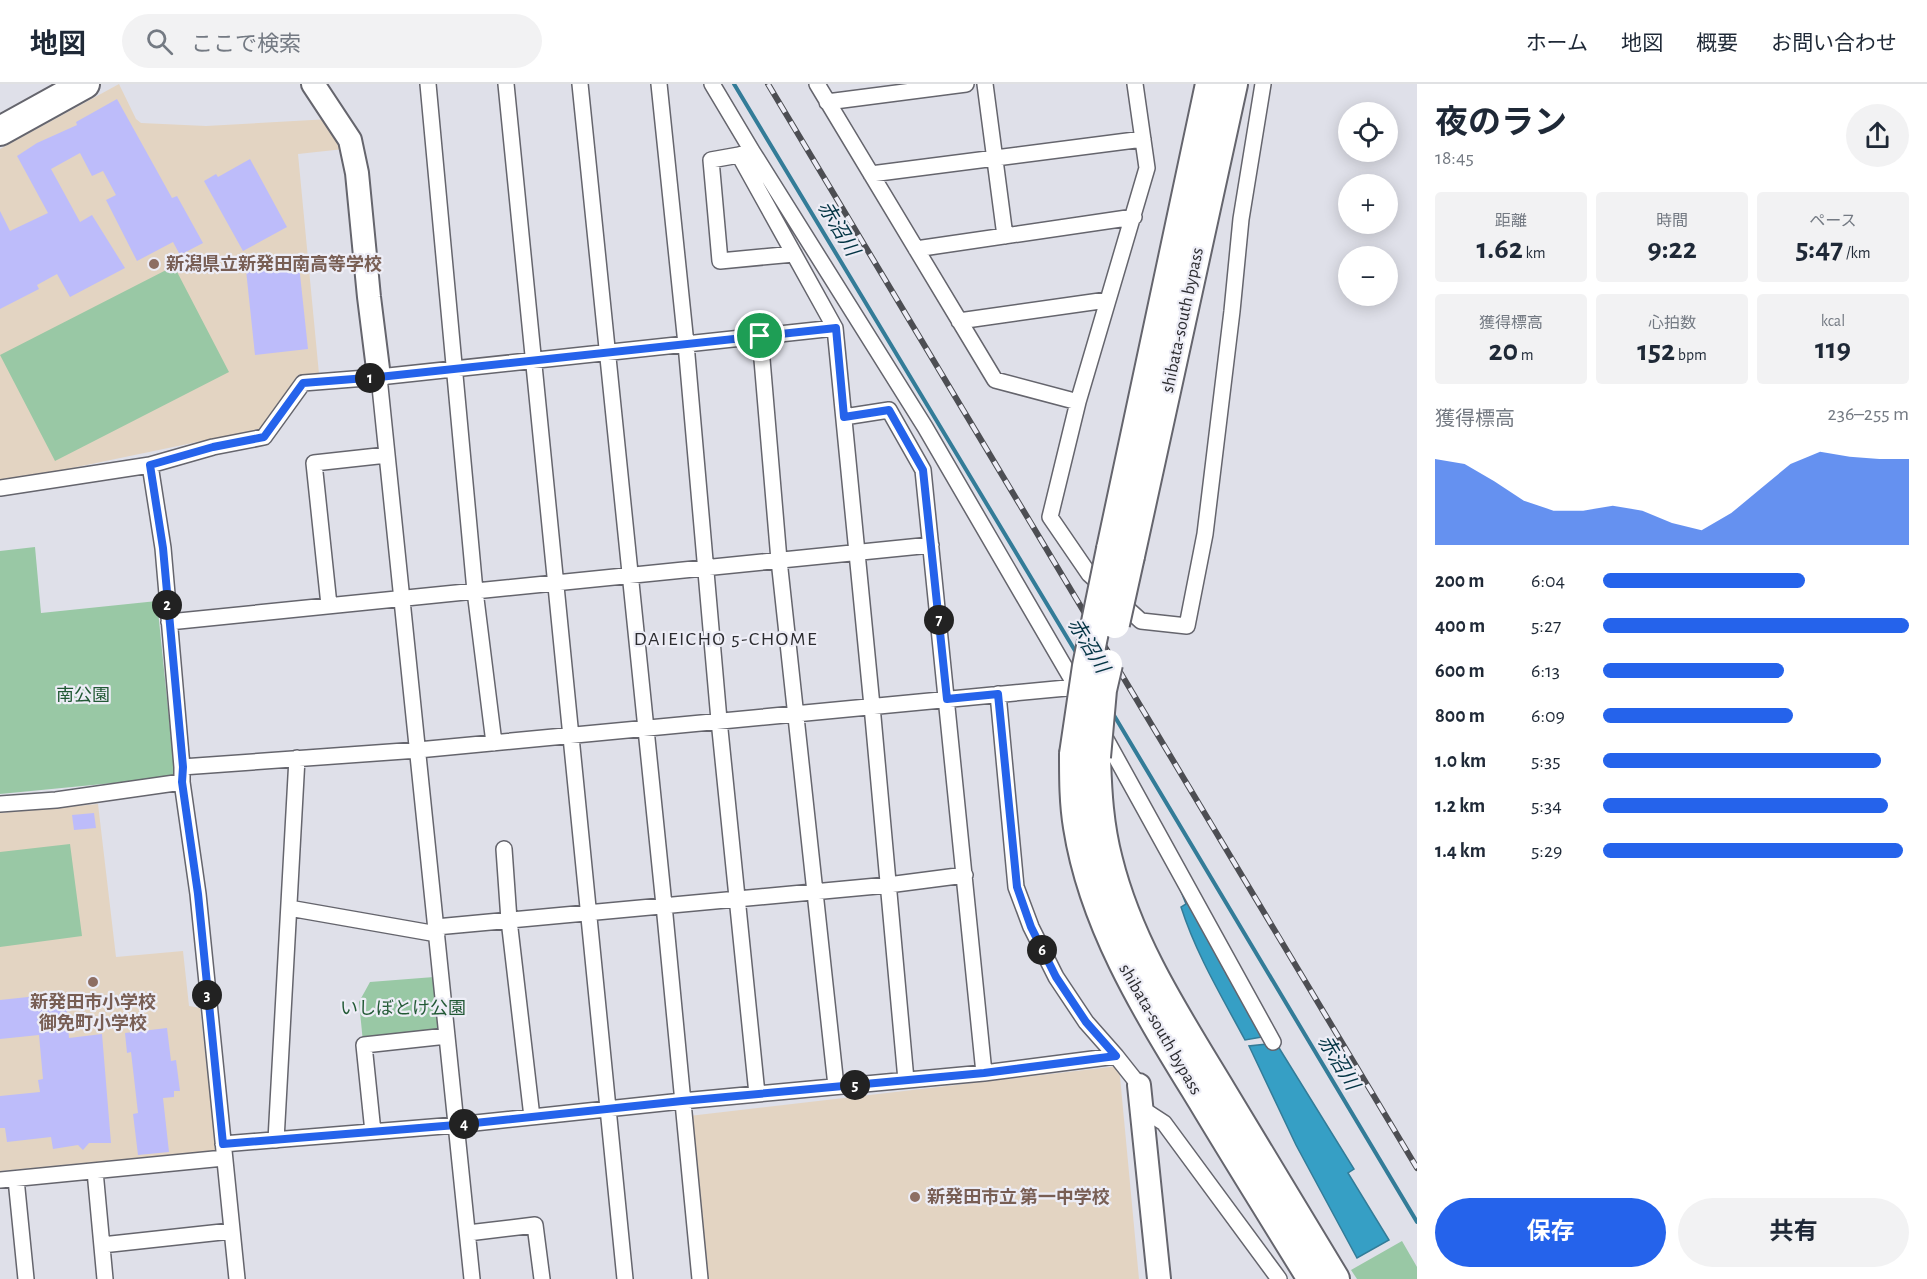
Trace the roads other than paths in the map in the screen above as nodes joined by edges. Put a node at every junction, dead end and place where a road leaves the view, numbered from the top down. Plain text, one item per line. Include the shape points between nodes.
1 (85, 84) edge
2 (313, 84) edge
3 (428, 84) edge
4 (506, 84) edge
5 (580, 84) edge
6 (659, 84) edge
7 (712, 84) edge
8 (817, 84) edge
9 (966, 84) edge
10 (985, 84) edge
11 (1135, 84) edge
12 (1210, 84) edge
13 (1233, 84) edge
14 (1263, 84) edge
15 (51, 92) edge
16 (827, 102) junction
17 (0, 132) edge
18 (1143, 139) junction
19 (746, 153) junction
20 (994, 158) junction
21 (871, 174) junction
22 (1134, 217) junction
23 (1005, 236) junction
24 (916, 249) junction
25 (794, 254) junction
26 (1107, 300) junction
27 (959, 321) junction
28 (836, 328) junction
29 (760, 336) junction
30 (686, 344) junction
31 (606, 353) junction
32 (533, 361) junction
33 (456, 369) junction
34 (379, 377) junction
35 (1078, 402) junction
36 (844, 417) junction
37 (387, 455) junction
38 (150, 465) junction
39 (0, 488) edge
40 (931, 545) junction
41 (1120, 552) junction
42 (857, 553) junction
43 (779, 560) junction
44 (705, 568) junction
45 (629, 575) junction
46 (555, 583) junction
47 (475, 591) junction
48 (402, 598) junction
49 (329, 605) junction
50 (169, 622) junction
51 (1077, 687) junction
52 (998, 694) junction
53 (947, 699) junction
54 (872, 706) junction
55 (796, 713) junction
56 (719, 720) junction
57 (646, 727) junction
58 (571, 735) junction
59 (494, 743) junction
60 (418, 750) junction
61 (1085, 756) junction
62 (297, 758) junction
63 (182, 774) junction
64 (0, 804) edge
65 (504, 849) dead end
66 (965, 875) junction
67 (888, 885) junction
68 (814, 892) junction
69 (738, 899) junction
70 (664, 906) junction
71 (289, 908) junction
72 (588, 913) junction
73 (508, 920) junction
74 (436, 931) junction
75 (447, 1036) junction
76 (1274, 1042) dead end
77 (1116, 1056) junction
78 (984, 1073) junction
79 (906, 1080) junction
80 (1139, 1085) joint
81 (836, 1086) junction
82 (757, 1094) junction
83 (682, 1101) junction
84 (608, 1108) junction
85 (1141, 1108) junction
86 (532, 1117) junction
87 (456, 1125) junction
88 (373, 1132) junction
89 (276, 1140) junction
90 (223, 1151) junction
91 (95, 1171) junction
92 (16, 1179) junction
93 (0, 1180) edge
94 (231, 1231) junction
95 (468, 1233) junction
96 (102, 1245) junction
97 (26, 1279) edge
98 (105, 1279) edge
99 (237, 1279) edge
100 (472, 1279) edge
101 (542, 1279) edge
102 (625, 1279) edge
103 (700, 1279) edge
104 (1159, 1279) edge
105 (1279, 1279) edge
106 (1312, 1279) edge
107 (1335, 1279) edge

1 - 15 highway
2 - 34 street via 350,140
3 - 33 street
4 - 32 street
5 - 31 street
6 - 30 street
7 - 19 street
8 - 16 street
9 - 16 street
10 - 20 street
11 - 18 street
12 - 41 highway, shibata-south bypass
13 - 41 highway, shibata-south bypass
14 - 35 street via 1241,219 1205,534 1187,626 1141,621 1089,574 1050,517
15 - 17 highway
16 - 21 street
18 - 20 street
18 - 22 street via 1148,168
19 - 25 street
19 - 25 street via 711,160 720,261
19 - 51 street via 925,427
20 - 21 street
20 - 23 street
21 - 24 street
22 - 23 street
22 - 26 street
23 - 24 street
24 - 27 street
25 - 28 street
26 - 27 street
26 - 35 street
27 - 35 street via 994,380
28 - 29 street
28 - 36 street
29 - 30 street
29 - 43 street
30 - 31 street
30 - 44 street
31 - 32 street
31 - 45 street
32 - 33 street
32 - 46 street
33 - 34 street
33 - 47 street
34 - 37 street
34 - 38 street via 303,383 264,437
36 - 40 street via 889,410 923,470
36 - 42 street
37 - 48 street
37 - 49 street via 314,463
38 - 39 street
38 - 50 street
40 - 42 street
40 - 53 street
41 - 61 highway, bridge via 1087,666
42 - 43 street
42 - 54 street
43 - 44 street
43 - 55 street
44 - 45 street
44 - 56 street
45 - 46 street
45 - 57 street
46 - 47 street
46 - 58 street
47 - 48 street
47 - 59 street
48 - 49 street
48 - 60 street
49 - 50 street
50 - 63 street
51 - 52 street
51 - 76 street
52 - 53 street
52 - 77 street via 1017,887 1031,927 1056,977 1086,1022
53 - 54 street
53 - 66 street
54 - 55 street
54 - 67 street
55 - 56 street
55 - 68 street
56 - 57 street
56 - 69 street
57 - 58 street
57 - 70 street
58 - 59 street
58 - 72 street
59 - 60 street
60 - 62 street
60 - 74 street
61 - 106 highway, shibata-south bypass via 1074,797 1078,828 1101,911 1119,955 1153,1019
61 - 107 highway, shibata-south bypass via 1108,861 1139,946 1170,1005
62 - 63 street
62 - 71 street
63 - 64 street via 56,800
63 - 90 street
65 - 73 street
66 - 67 street
66 - 78 street
67 - 68 street
67 - 79 street
68 - 69 street
68 - 81 street
69 - 70 street
69 - 82 street
70 - 72 street
70 - 83 street
71 - 74 street
71 - 89 street
72 - 73 street
72 - 84 street
73 - 74 street
73 - 86 street
74 - 75 street
75 - 87 street
75 - 88 street via 364,1045
77 - 78 street
77 - 80 street
78 - 79 street
79 - 81 street
80 - 85 street
81 - 82 street
82 - 83 street
83 - 84 street
83 - 103 street
84 - 86 street
84 - 102 street
85 - 104 street
85 - 105 street via 1164,1123
86 - 87 street
87 - 88 street
87 - 95 street
88 - 89 street
89 - 90 street
90 - 91 street
90 - 94 street
91 - 92 street
91 - 96 street
92 - 93 street
92 - 97 street
94 - 96 street
94 - 99 street
95 - 100 street
95 - 101 street via 535,1225
96 - 98 street

